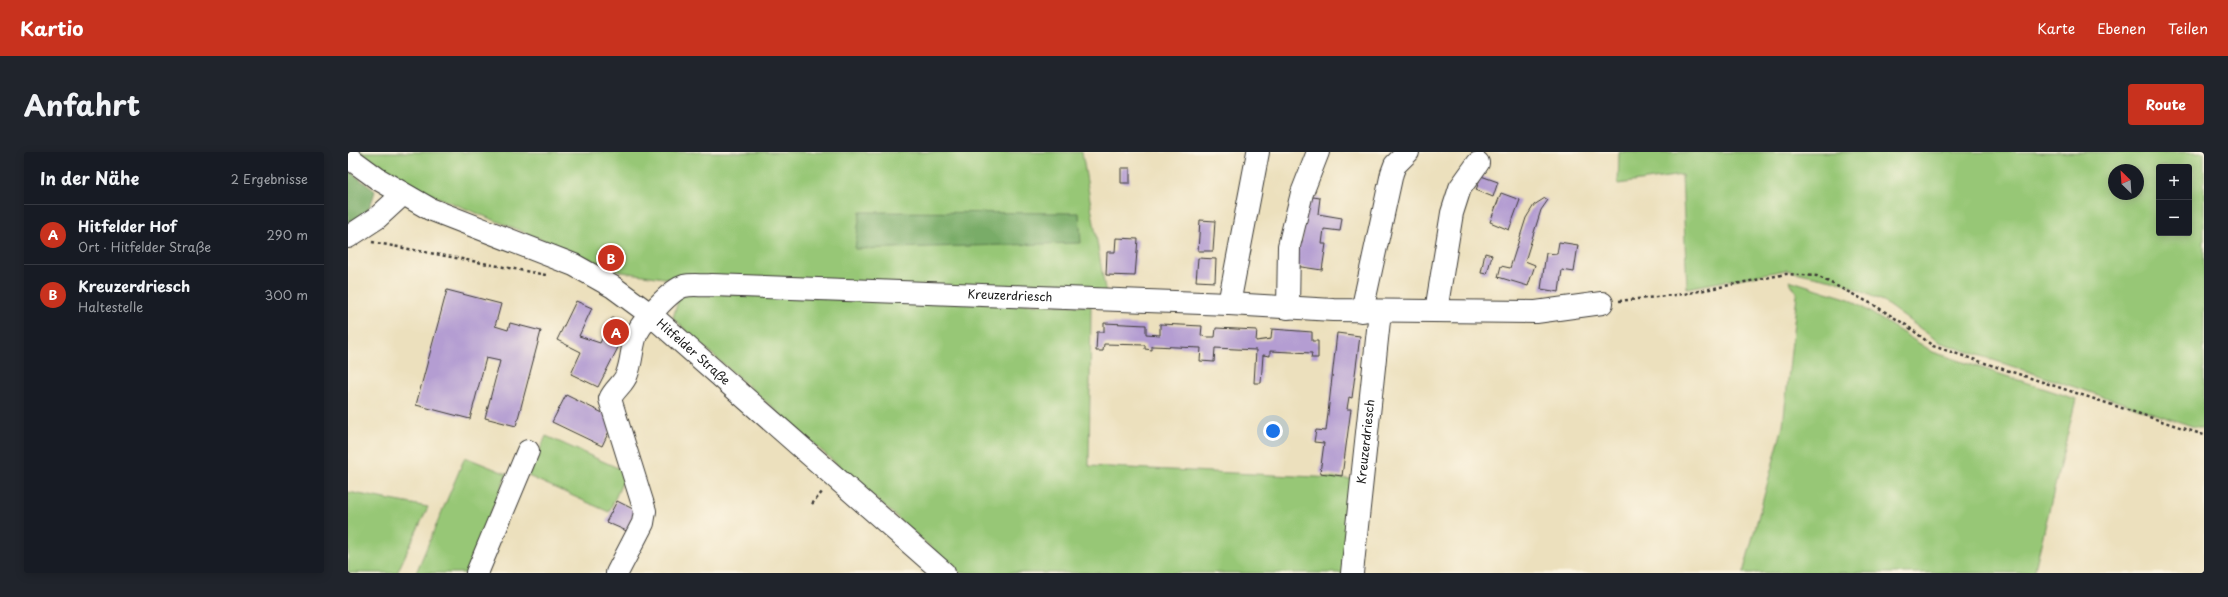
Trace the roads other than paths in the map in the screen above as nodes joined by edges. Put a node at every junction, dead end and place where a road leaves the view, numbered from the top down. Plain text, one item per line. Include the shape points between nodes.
1 (1258, 152) edge
2 (1318, 152) edge
3 (1408, 152) edge
4 (348, 157) edge
5 (1478, 163) dead end
6 (402, 195) junction
7 (356, 239) edge
8 (1602, 303) road end
9 (1229, 304) junction
10 (1288, 308) junction
11 (1371, 311) junction
12 (1436, 311) junction
13 (651, 315) junction
14 (528, 451) dead end
15 (477, 573) edge
16 (617, 573) edge
17 (944, 573) edge
18 (1352, 573) edge

1 - 9 street
2 - 10 street via 1302,193 1289,246
3 - 11 street via 1395,165 1392,173
4 - 6 street, Hitfelder Straße
5 - 12 street via 1460,188 1452,213
6 - 7 street
6 - 13 street, Hitfelder Straße via 460,222 574,265 613,287
8 - 12 street, Kreuzerdriesch via 1536,312
9 - 10 street, Kreuzerdriesch
9 - 13 street, Kreuzerdriesch via 712,285 683,286 670,294
10 - 11 street, Kreuzerdriesch
11 - 12 street, Kreuzerdriesch
11 - 18 street, Kreuzerdriesch
13 - 16 street, Kreuzerdriesch via 636,334 633,360 626,377 610,399 645,511 643,523
13 - 17 street, Hitfelder Straße
14 - 15 street

